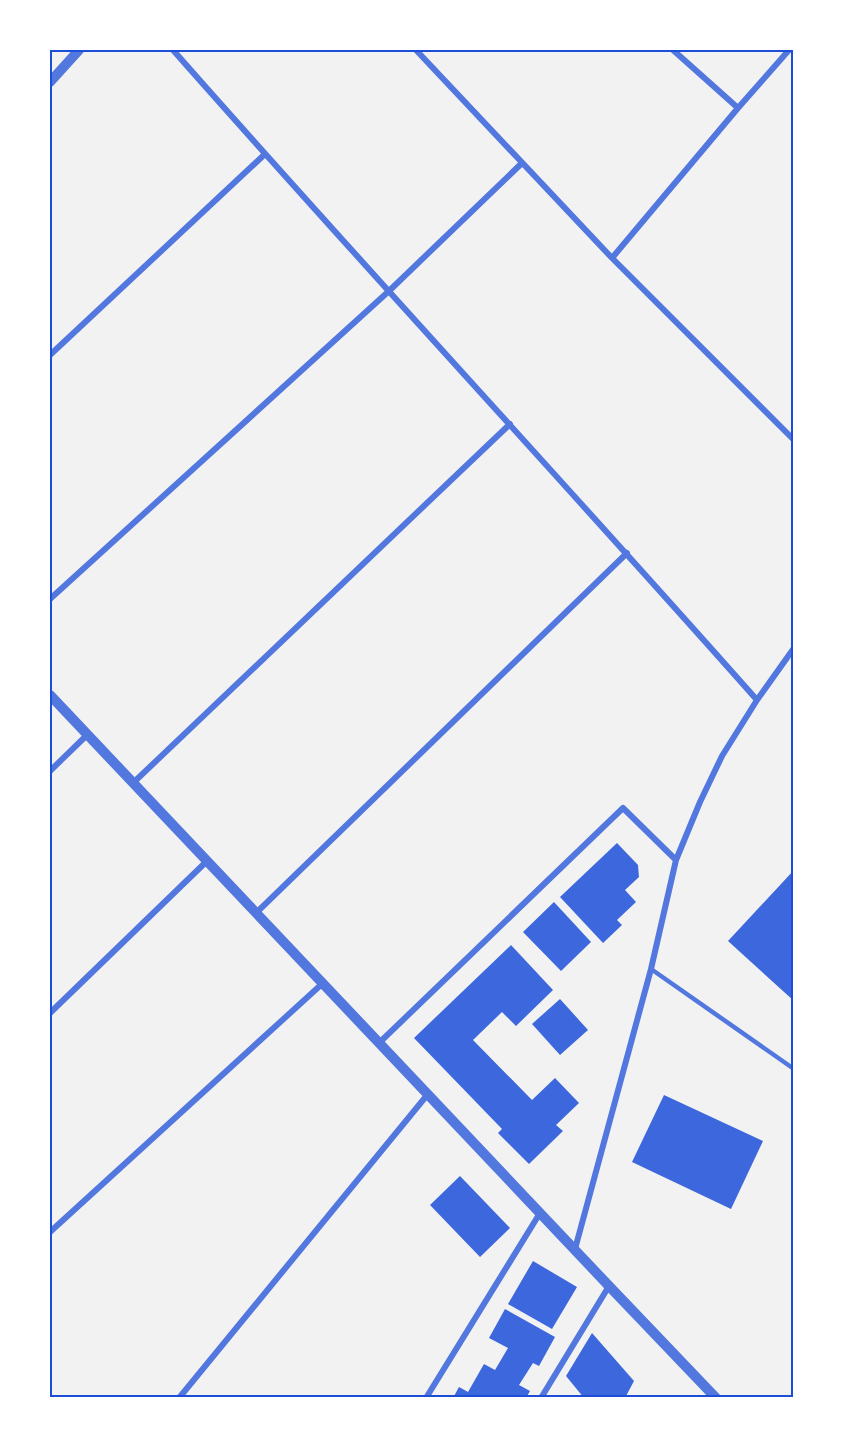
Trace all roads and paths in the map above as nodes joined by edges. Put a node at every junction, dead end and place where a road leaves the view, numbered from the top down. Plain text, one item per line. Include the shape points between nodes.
1 (79, 50) edge
2 (173, 50) edge
3 (418, 50) edge
4 (673, 50) edge
5 (789, 50) edge
6 (50, 82) edge
7 (738, 108) junction
8 (265, 154) junction
9 (522, 163) junction
10 (612, 258) junction
11 (389, 291) junction
12 (50, 355) edge
13 (510, 424) junction
14 (794, 440) edge
15 (627, 553) junction
16 (50, 599) edge
17 (794, 648) edge
18 (50, 695) edge
19 (757, 700) junction
20 (87, 735) junction
21 (50, 771) edge
22 (133, 783) junction
23 (676, 860) junction
24 (207, 861) junction
25 (256, 913) junction
26 (651, 969) junction
27 (323, 983) junction
28 (50, 1013) edge
29 (379, 1043) junction
30 (794, 1069) edge
31 (428, 1094) junction
32 (540, 1213) junction
33 (50, 1232) edge
34 (575, 1249) junction
35 (609, 1286) junction
36 (179, 1398) edge
37 (426, 1398) edge
38 (541, 1398) edge
39 (716, 1398) edge

1 - 6 street
2 - 8 street
3 - 9 street
4 - 7 street
5 - 7 street
7 - 10 street
8 - 11 street
8 - 12 street
9 - 10 street
9 - 11 street
10 - 14 street
11 - 13 street
11 - 16 street
13 - 15 street
13 - 22 street
15 - 19 street
15 - 25 street
17 - 19 street
18 - 20 street
19 - 23 street via 722,756
20 - 21 street
20 - 22 street
22 - 24 street
23 - 26 street
23 - 29 street via 623,808
24 - 25 street
24 - 28 street
25 - 27 street
26 - 30 lane
26 - 34 street
27 - 29 street
27 - 33 street
29 - 31 street
31 - 32 street
31 - 36 street
32 - 34 street
32 - 37 street
34 - 35 street
35 - 38 street
35 - 39 street

